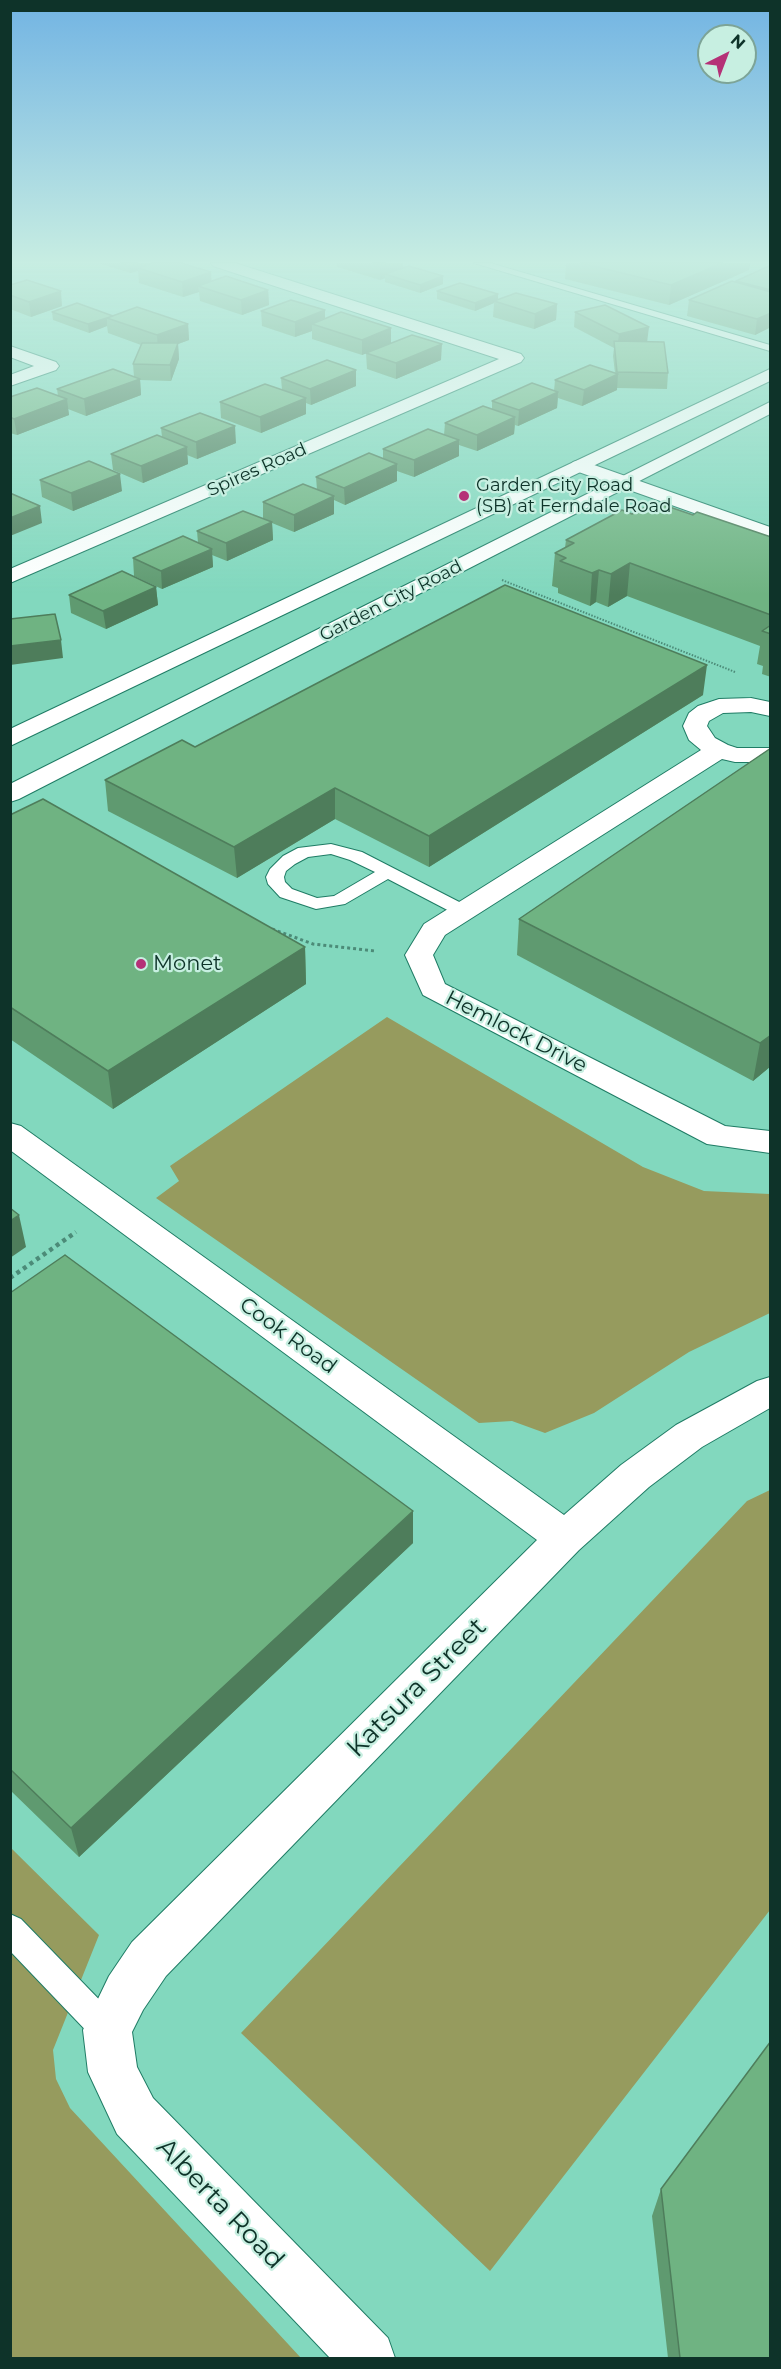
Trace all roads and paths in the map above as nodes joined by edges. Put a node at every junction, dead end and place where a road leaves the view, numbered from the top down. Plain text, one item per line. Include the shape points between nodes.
1 (30, 374) edge
2 (479, 374) edge
3 (771, 374) edge
4 (10, 381) edge
5 (771, 407) edge
6 (580, 466) junction
7 (624, 482) junction
8 (771, 534) edge
9 (465, 564) junction
10 (10, 577) edge
11 (738, 674) dead end
12 (771, 709) edge
13 (10, 739) edge
14 (719, 750) junction
15 (771, 755) edge
16 (10, 794) edge
17 (388, 872) junction
18 (464, 911) junction
19 (268, 928) edge
20 (375, 951) dead end
21 (10, 1134) edge
22 (771, 1142) edge
23 (76, 1233) dead end
24 (10, 1278) edge
25 (771, 1391) edge
26 (565, 1538) junction
27 (10, 1929) edge
28 (107, 2030) junction
29 (368, 2358) edge

1 - 4 street
2 - 10 street, Spires Road
3 - 6 street, Garden City Road
5 - 7 street, Garden City Road
6 - 7 street
6 - 13 street, Garden City Road
7 - 8 street
7 - 9 street, Garden City Road
9 - 11 path
9 - 16 street, Garden City Road
12 - 14 street via 734,704 707,711 698,718 698,735
14 - 15 street via 735,755
14 - 18 street, Hemlock Drive
17 - 17 lane via 356,856 320,849 289,860 275,877 286,893 315,904 339,900
17 - 18 lane
18 - 22 street, Hemlock Drive via 434,930 419,955 433,989 718,1136
19 - 20 path via 313,944
21 - 26 street, Cook Road
23 - 24 path
25 - 26 street, Katsura Street via 689,1436 635,1476
26 - 28 street, Katsura Street via 149,1959
27 - 28 lane
28 - 29 street, Alberta Road via 113,2072 135,2116

